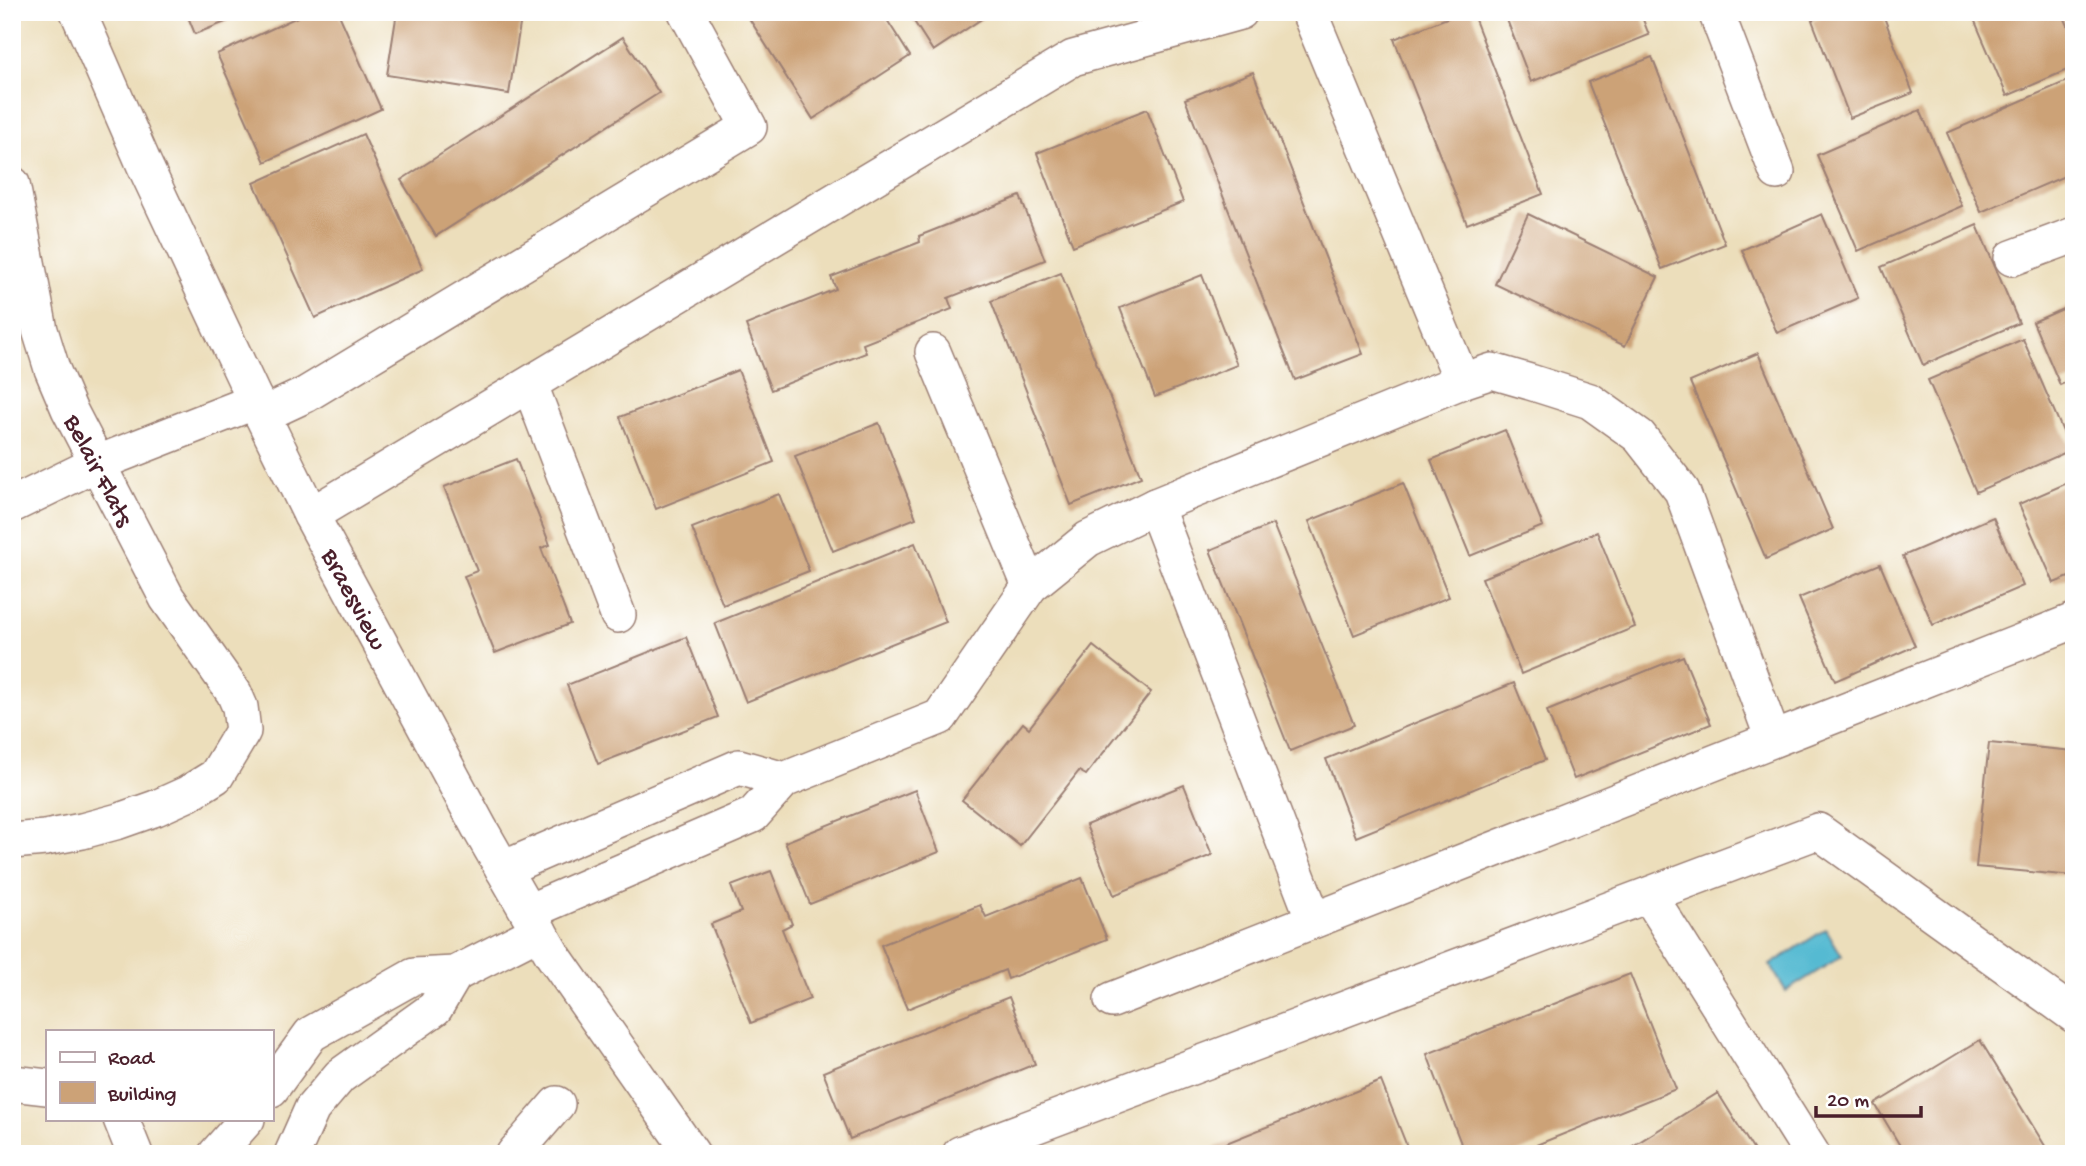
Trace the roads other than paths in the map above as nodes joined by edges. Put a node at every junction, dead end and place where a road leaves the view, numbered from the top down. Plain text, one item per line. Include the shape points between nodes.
1 (78, 12) edge
2 (686, 12) edge
3 (1240, 12) edge
4 (1309, 12) edge
5 (1716, 12) edge
6 (1777, 172) dead end
7 (13, 184) edge
8 (2074, 235) edge
9 (2012, 257) dead end
10 (933, 352) dead end
11 (1462, 381) junction
12 (530, 385) junction
13 (259, 408) junction
14 (98, 463) junction
15 (12, 505) edge
16 (1155, 506) junction
17 (311, 515) junction
18 (1030, 586) junction
19 (618, 615) dead end
20 (2074, 621) edge
21 (1773, 739) junction
22 (784, 780) junction
23 (683, 791) junction
24 (703, 837) junction
25 (12, 841) edge
26 (503, 869) junction
27 (1649, 895) junction
28 (1314, 920) junction
29 (534, 922) junction
30 (455, 974) junction
31 (1112, 1000) dead end
32 (2074, 1015) edge
33 (12, 1083) edge
34 (273, 1086) edge
35 (46, 1087) edge
36 (557, 1104) dead end
37 (121, 1120) edge
38 (246, 1120) edge
39 (135, 1154) edge
40 (216, 1154) edge
41 (292, 1154) edge
42 (514, 1154) edge
43 (692, 1154) edge
44 (960, 1154) edge
45 (1812, 1154) edge

1 - 13 street, Braesview
2 - 13 street via 749,127 305,395
3 - 12 street via 1073,58
4 - 11 street
5 - 6 street
7 - 14 street, Belair Flats via 40,330 69,409
8 - 9 street
10 - 18 street
11 - 16 street
11 - 21 street via 1492,371 1530,382 1590,401 1639,436 1682,491
12 - 17 street
12 - 19 street
13 - 14 street
13 - 17 street, Braesview
14 - 15 street
14 - 25 street, Belair Flats via 167,598 234,693 243,731 216,776 187,794 94,828
16 - 18 street via 1088,540
16 - 28 street
17 - 26 street, Braesview
18 - 22 street via 940,717
20 - 21 street
21 - 28 street
22 - 23 street via 740,767
22 - 24 street via 753,815
23 - 24 street
23 - 26 street
24 - 29 street
26 - 29 street, Braesview
27 - 32 street via 1818,831
27 - 44 street
27 - 45 street
28 - 31 street
29 - 30 street
29 - 43 street, Braesview
30 - 34 street via 414,975 311,1034
30 - 41 street via 435,1008 340,1076 312,1109
33 - 35 street
36 - 42 street
37 - 39 street
38 - 40 street

